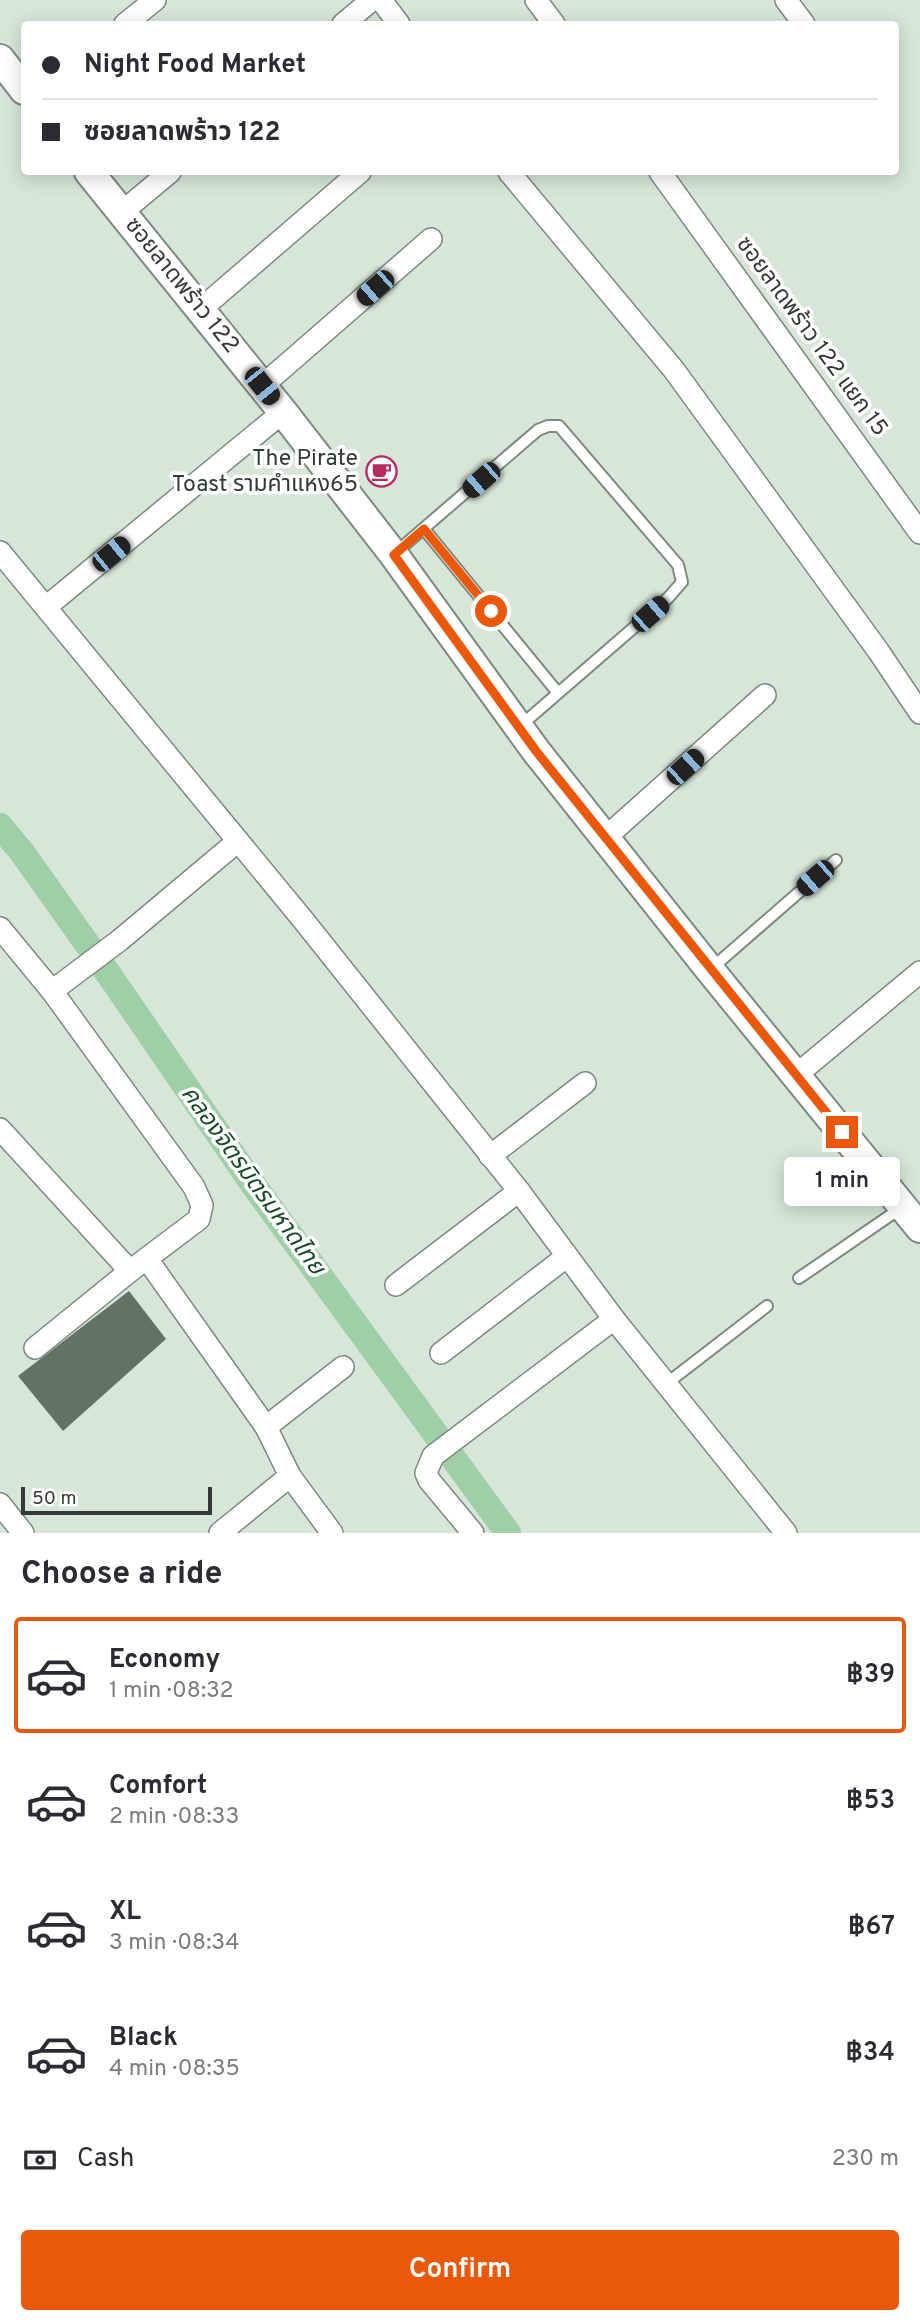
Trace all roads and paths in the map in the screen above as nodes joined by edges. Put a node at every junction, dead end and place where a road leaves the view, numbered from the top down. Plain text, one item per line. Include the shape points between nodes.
1 (155, 0) edge
2 (372, 0) edge
3 (381, 0) edge
4 (536, 0) edge
5 (786, 0) edge
6 (129, 21) edge
7 (347, 21) edge
8 (397, 21) edge
9 (552, 21) edge
10 (802, 21) edge
11 (0, 59) edge
12 (21, 86) edge
13 (91, 175) edge
14 (166, 175) edge
15 (357, 175) edge
16 (512, 175) edge
17 (662, 175) edge
18 (121, 213) junction
19 (431, 239) dead end
20 (201, 309) junction
21 (262, 386) junction
22 (283, 412) junction
23 (424, 529) junction
24 (920, 534) edge
25 (0, 552) edge
26 (394, 555) junction
27 (46, 607) junction
28 (558, 693) junction
29 (765, 695) dead end
30 (920, 713) edge
31 (519, 727) junction
32 (605, 838) junction
33 (238, 841) junction
34 (836, 860) dead end
35 (0, 928) edge
36 (710, 970) junction
37 (920, 972) edge
38 (52, 991) junction
39 (796, 1076) junction
40 (585, 1083) dead end
41 (0, 1129) edge
42 (490, 1156) junction
43 (519, 1191) junction
44 (912, 1217) edge
45 (566, 1257) junction
46 (139, 1265) junction
47 (799, 1278) dead end
48 (396, 1285) dead end
49 (767, 1306) dead end
50 (614, 1319) junction
51 (36, 1348) dead end
52 (441, 1353) dead end
53 (343, 1367) dead end
54 (666, 1384) junction
55 (266, 1427) junction
56 (290, 1476) junction
57 (0, 1504) edge
58 (23, 1533) edge
59 (220, 1533) edge
60 (332, 1533) edge
61 (473, 1533) edge
62 (786, 1533) edge

1 - 6 street
2 - 7 street
3 - 8 street
4 - 9 street
5 - 10 street
11 - 12 street
13 - 18 street, ซอยลาดพร้าว 122
14 - 18 street
15 - 20 street
16 - 30 street via 674,370
17 - 24 street, ซอยลาดพร้าว 122 แยก 15
18 - 20 street, ซอยลาดพร้าว 122
19 - 21 street
20 - 21 street, ซอยลาดพร้าว 122
21 - 22 street, ซอยลาดพร้าว 122
22 - 26 street, ซอยลาดพร้าว 122
22 - 27 street
23 - 26 lane
23 - 28 lane
23 - 28 lane via 538,430 559,426 678,565 682,582 668,598
25 - 27 street
26 - 31 street, ซอยลาดพร้าว 122
27 - 33 street
28 - 31 lane
29 - 32 street
31 - 32 street, ซอยลาดพร้าว 122
32 - 36 street, ซอยลาดพร้าว 122
33 - 38 street
33 - 42 street
34 - 36 lane
35 - 38 street
36 - 39 street, ซอยลาดพร้าว 122
37 - 39 street
38 - 46 street via 194,1187 202,1205 199,1219
39 - 44 street, ซอยลาดพร้าว 122
40 - 42 street
41 - 46 street
42 - 43 street
43 - 45 street
43 - 48 street
44 - 47 lane
45 - 50 street
45 - 52 street
46 - 51 street
46 - 55 street
49 - 54 lane
50 - 54 street
50 - 61 street via 433,1456 426,1473 429,1479
53 - 55 street
54 - 62 street
55 - 56 street
56 - 59 street
56 - 60 street
57 - 58 street

